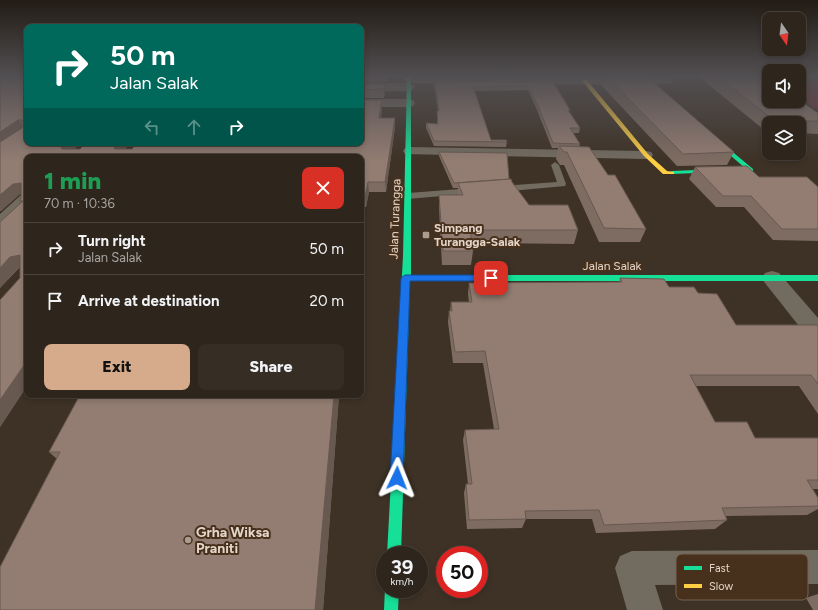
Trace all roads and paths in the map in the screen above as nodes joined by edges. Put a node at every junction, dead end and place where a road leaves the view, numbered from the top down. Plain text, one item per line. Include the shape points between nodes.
1 (409, 104) edge
2 (604, 104) edge
3 (703, 129) edge
4 (410, 151) junction
5 (646, 155) junction
6 (555, 165) dead end
7 (408, 196) junction
8 (24, 202) edge
9 (0, 223) edge
10 (405, 278) junction
11 (772, 278) junction
12 (818, 278) edge
13 (818, 334) edge
14 (394, 546) edge
15 (808, 567) edge
16 (818, 567) edge
17 (676, 568) edge
18 (392, 598) edge
19 (391, 610) edge
20 (645, 610) edge

1 - 4 street, Jalan Turangga
2 - 5 street
3 - 5 street via 751,170 665,172
4 - 5 street
4 - 7 street, Jalan Turangga
6 - 7 lane via 562,184
7 - 10 street, Jalan Turangga
8 - 9 street
10 - 11 street, Jalan Salak
10 - 14 street, Jalan Turangga
11 - 12 street, Jalan Salak
11 - 13 street
15 - 16 street
17 - 20 street via 632,568
18 - 19 street

